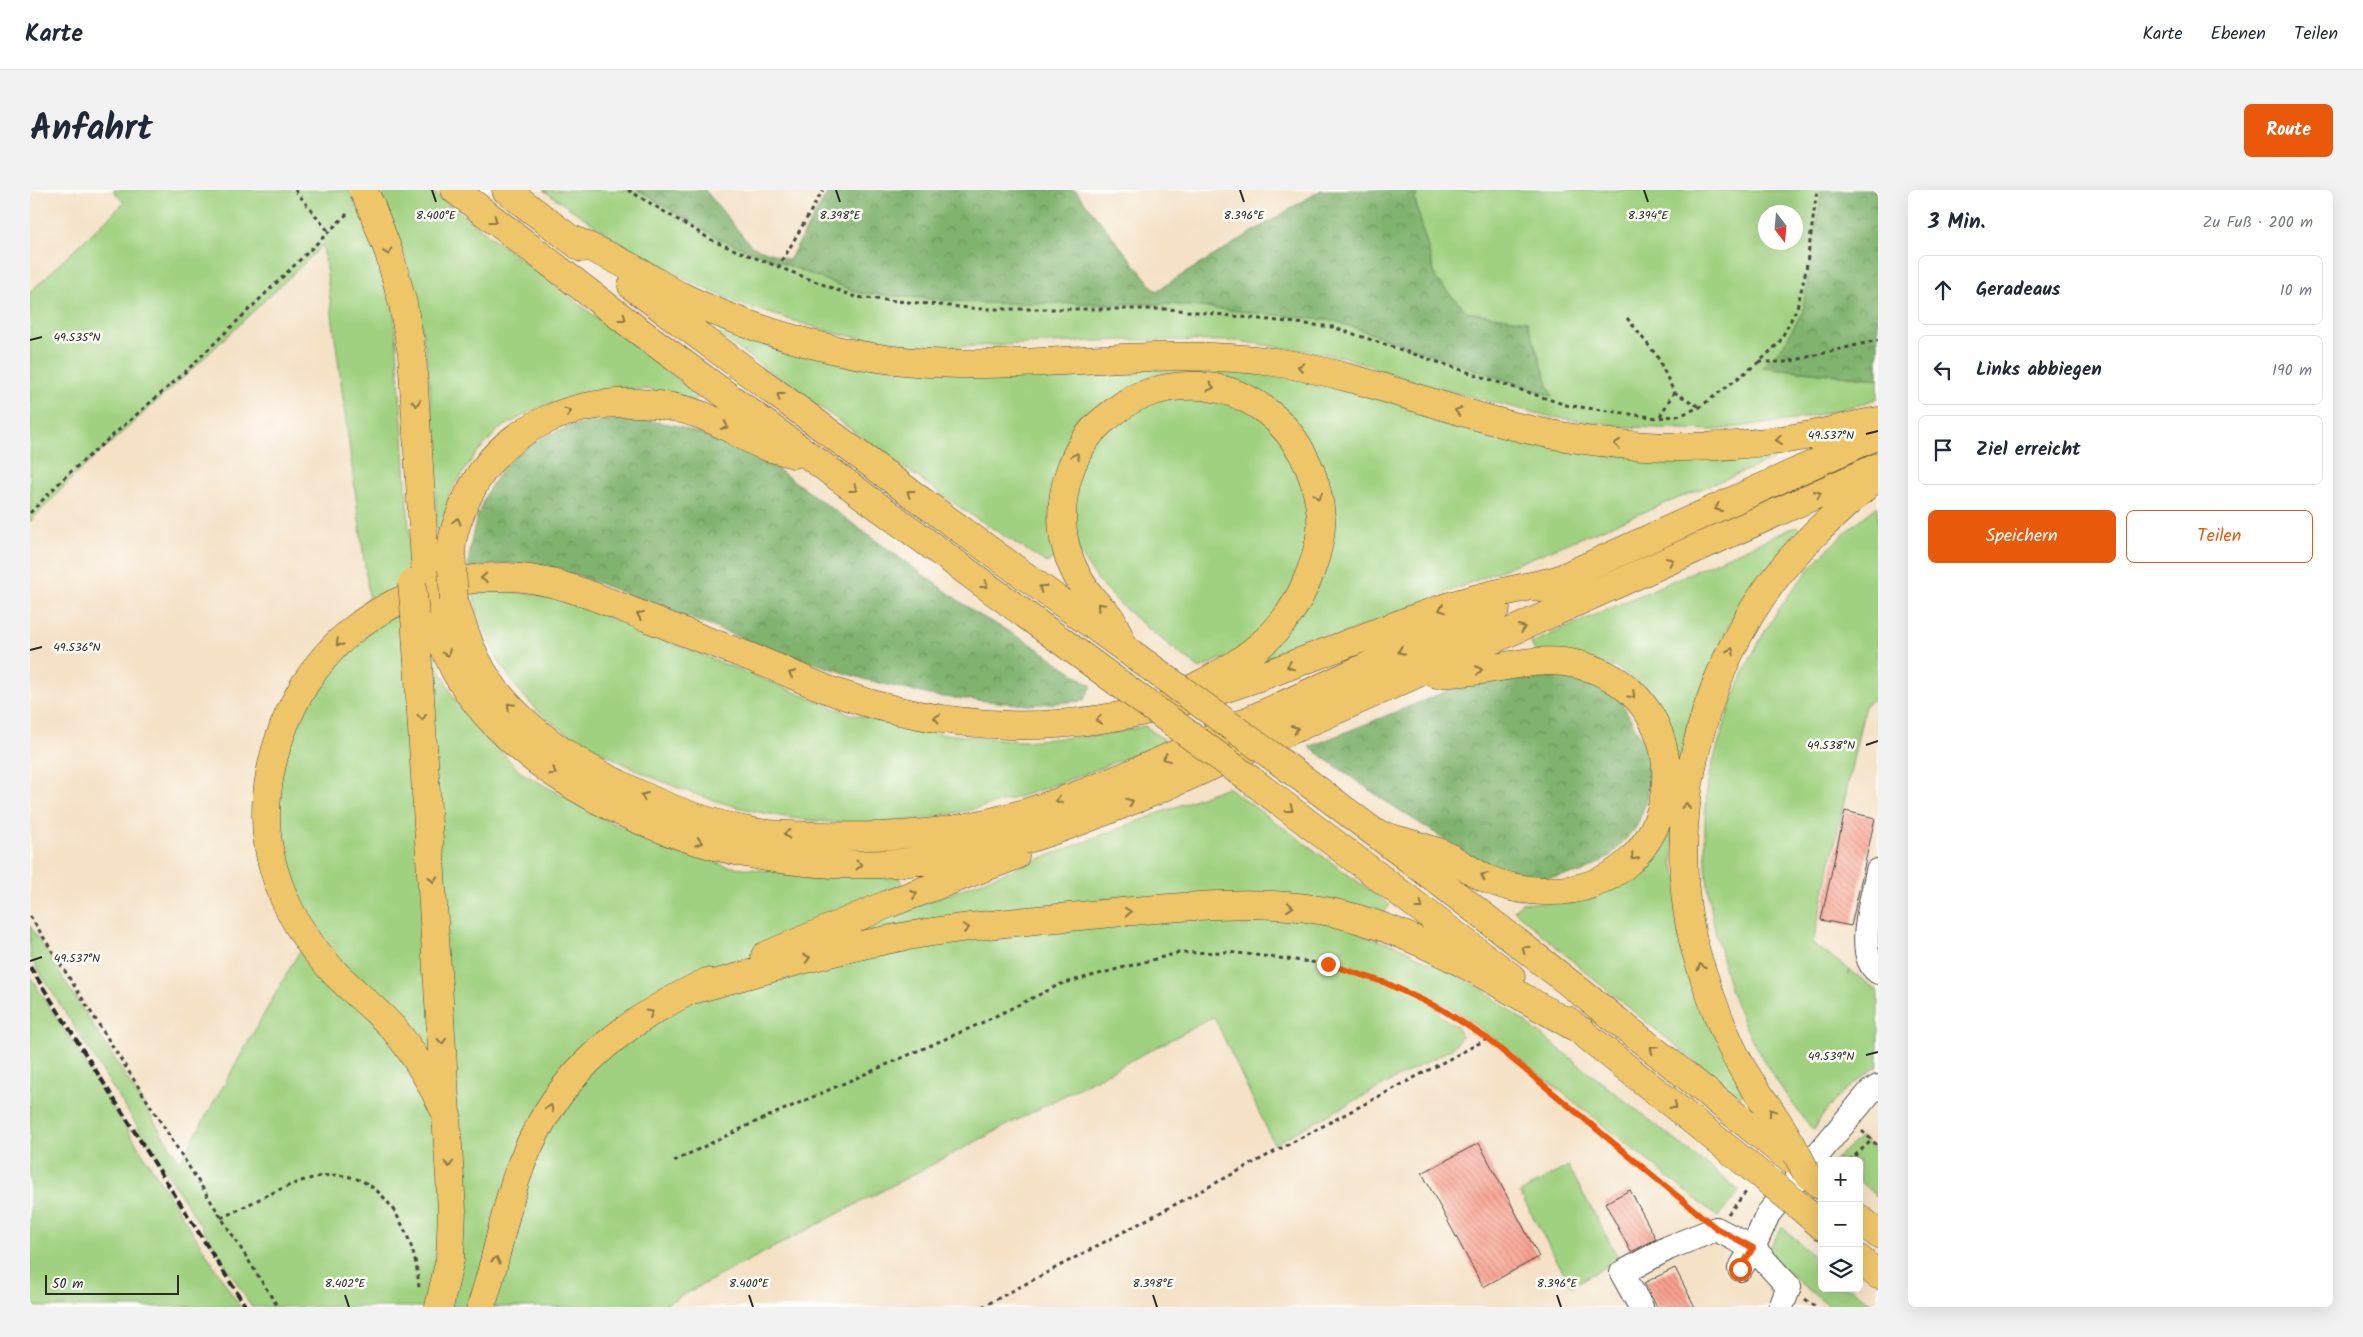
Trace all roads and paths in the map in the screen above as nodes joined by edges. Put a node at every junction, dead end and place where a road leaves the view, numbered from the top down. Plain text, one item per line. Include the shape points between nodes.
1 (295, 190) edge
2 (456, 190) edge
3 (506, 190) edge
4 (628, 190) edge
5 (823, 190) edge
6 (1817, 190) edge
7 (361, 202) edge
8 (329, 232) junction
9 (567, 237) junction
10 (778, 268) junction
11 (1626, 318) dead end
12 (1878, 340) edge
13 (1759, 362) junction
14 (1674, 392) junction
15 (1700, 407) junction
16 (1658, 418) junction
17 (1878, 421) edge
18 (1878, 435) edge
19 (814, 460) junction
20 (1878, 467) edge
21 (1878, 476) edge
22 (30, 513) edge
23 (1557, 580) junction
24 (433, 607) junction
25 (1124, 648) junction
26 (1414, 677) junction
27 (1147, 712) junction
28 (1085, 820) junction
29 (1377, 834) junction
30 (1877, 884) edge
31 (30, 916) edge
32 (1878, 972) edge
33 (692, 990) junction
34 (1582, 1031) junction
35 (1488, 1039) junction
36 (1878, 1087) edge
37 (446, 1116) junction
38 (1872, 1140) dead end
39 (1853, 1157) edge
40 (674, 1161) dead end
41 (1807, 1171) edge
42 (222, 1218) junction
43 (1863, 1221) edge
44 (1818, 1222) edge
45 (1716, 1228) junction
46 (1878, 1234) edge
47 (1753, 1248) junction
48 (1863, 1262) edge
49 (1740, 1269) dead end
50 (1878, 1275) edge
51 (429, 1299) edge
52 (278, 1307) edge
53 (481, 1307) edge
54 (982, 1307) edge
55 (1641, 1307) edge
56 (1781, 1307) edge

1 - 8 path
2 -> 19 highway
3 - 9 highway
4 - 10 path via 715,242
5 - 10 path
6 - 13 path via 1806,270 1797,308 1779,342
7 - 8 path
7 -> 24 highway via 389,254 403,304 409,338 423,519 419,581
8 - 22 path via 182,375 68,474
17 -> 9 highway via 1756,443 1673,448 1631,446 1523,428 1324,371 1274,362 1217,357 973,365 865,356 787,336 721,314
25 -> 9 highway
10 - 16 path via 856,297 981,309 1169,309 1333,326 1566,405
11 - 14 path via 1657,356
12 - 13 path via 1787,362
13 - 15 path
14 - 15 path
14 - 16 path
15 - 16 path via 1681,415
18 -> 23 highway
24 -> 19 highway, bridge via 452,570 452,542 460,512 474,483 490,460 535,424 600,405 659,405 716,421 763,445
19 -> 34 highway, bridge via 1251,780
26 -> 20 highway
41 -> 21 highway via 1784,1129 1744,1071 1702,972 1688,913 1684,824 1698,735 1731,651 1754,610 1784,568 1815,533
23 -> 24 highway via 1184,750 1062,799 959,828 869,837 756,833 716,824 645,798 603,776 562,751 530,725 496,691 478,663 464,631
23 -> 27 highway via 1445,607 1236,686
24 -> 28 highway via 440,638 455,671 484,714 513,743 600,802 672,835 717,848 788,861 870,865 947,858 995,848
24 -> 37 highway
25 -> 27 highway via 1110,617 1083,585 1064,540 1061,514 1071,467 1098,424 1140,395 1169,387 1193,386 1229,391 1277,418 1309,462 1321,520 1316,554 1304,588 1288,615 1266,639 1242,660
25 - 29 highway, bridge
28 -> 26 highway
26 -> 29 highway via 1549,660 1579,665 1604,674 1644,706 1657,728 1664,748 1665,768 1666,790 1661,812 1646,843 1630,861 1611,876 1568,891 1519,888 1486,878 1439,853
27 -> 37 highway via 1048,725 973,724 934,718 837,693 604,600 563,586 531,580 508,577 470,579 424,591 384,607 340,641 323,659 298,696 280,734 271,769 267,793 267,839 276,877 306,940 334,973 393,1028 418,1062
33 -> 28 highway via 789,944 879,907 1002,863
41 -> 29 highway
30 - 32 street via 1866,956
31 - 42 path
33 -> 34 highway via 884,940 1089,915 1264,904 1356,918 1409,936
53 -> 33 highway via 515,1181 553,1101 573,1075 610,1039
34 -> 44 highway, bridge
35 - 40 path via 1443,1010 1386,983 1328,964 1230,952 1178,953 1061,984
35 - 45 path
35 - 54 path
36 - 47 street via 1870,1092 1768,1214
37 -> 51 highway via 452,1210 450,1258
38 - 39 path
42 - 51 path via 310,1178 335,1174 360,1178 376,1189 400,1220 411,1241
42 - 52 path
43 - 46 highway
45 - 47 street
45 - 55 street via 1668,1248 1622,1273
47 - 49 street
47 - 56 street via 1789,1287
48 - 50 highway

